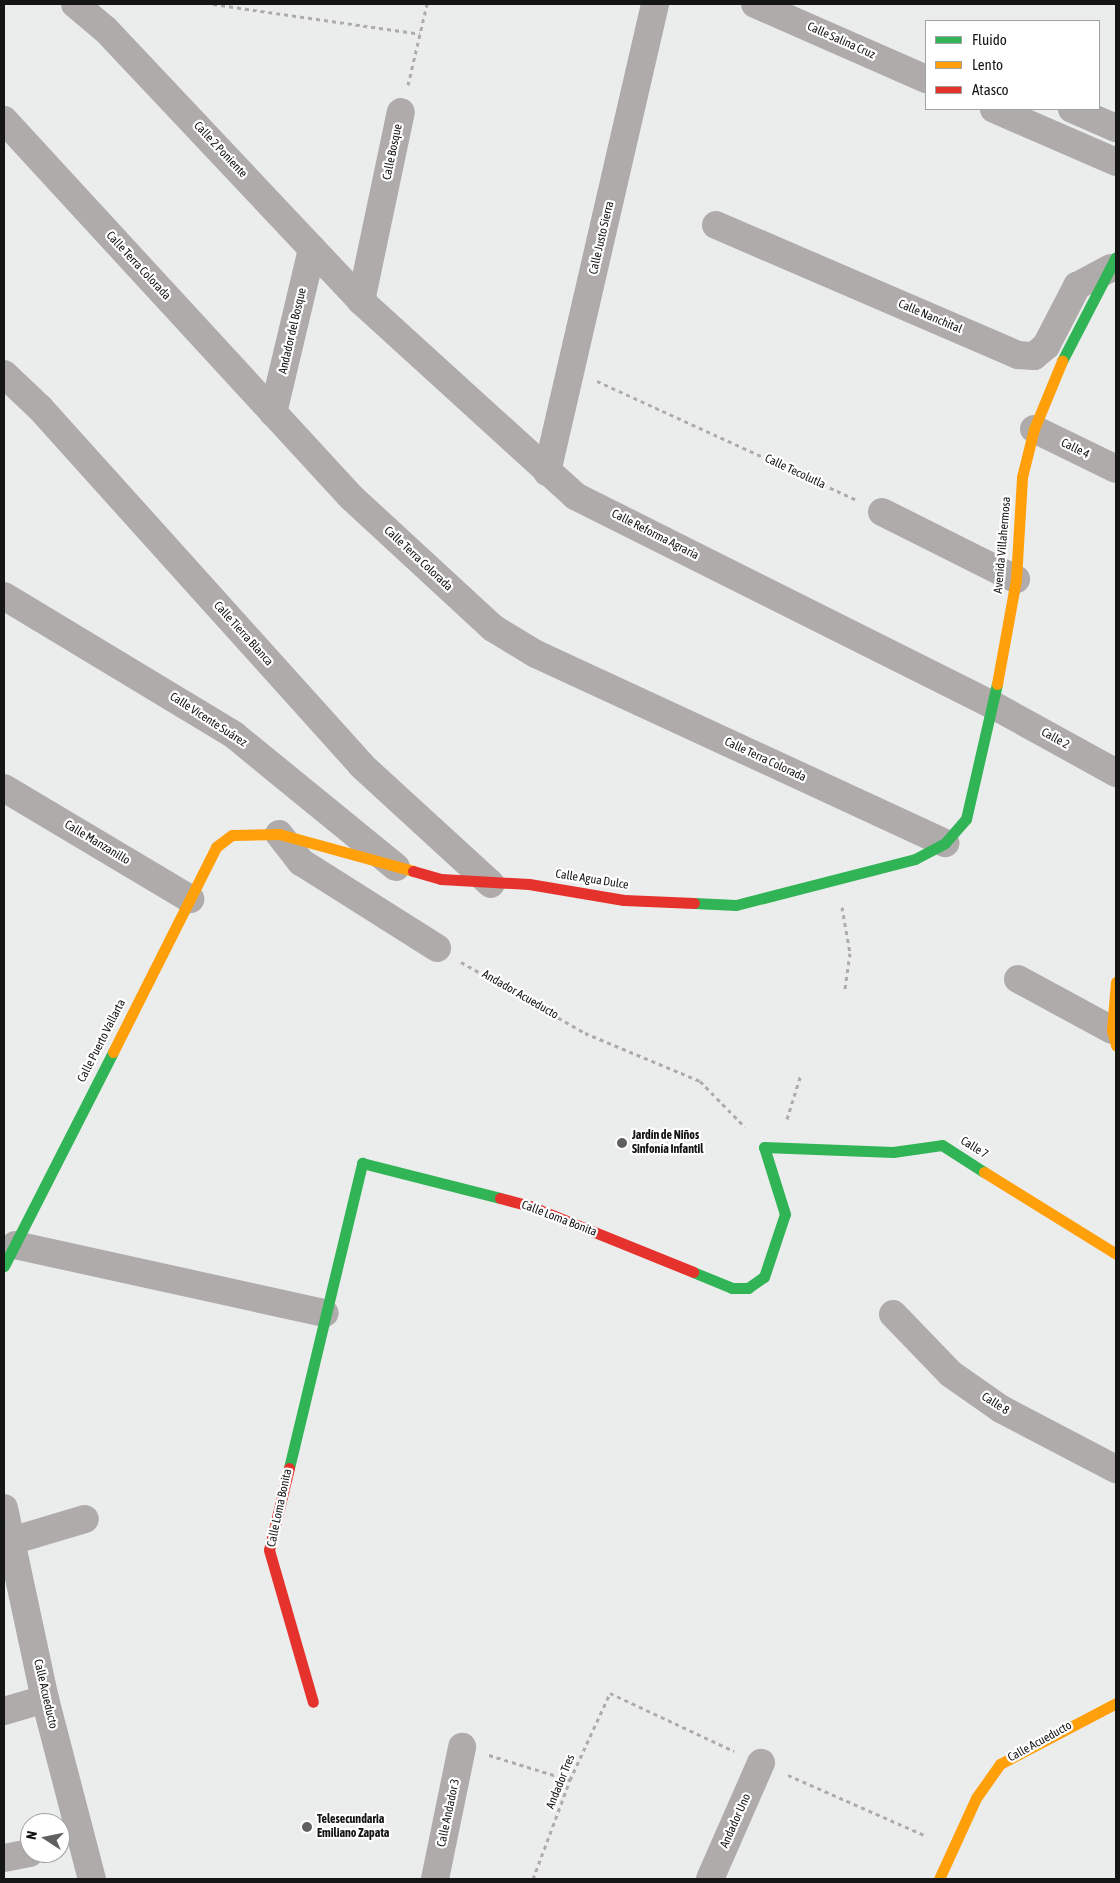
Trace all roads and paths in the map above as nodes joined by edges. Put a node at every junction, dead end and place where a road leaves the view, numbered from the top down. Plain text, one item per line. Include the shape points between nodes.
1 (76, 4) edge
2 (213, 4) edge
3 (427, 4) edge
4 (654, 4) edge
5 (755, 4) edge
6 (107, 17) edge
7 (420, 34) junction
8 (925, 79) edge
9 (996, 110) edge
10 (1074, 110) edge
11 (401, 112) joint
12 (4, 120) edge
13 (1116, 128) edge
14 (1116, 162) edge
15 (716, 225) dead end
16 (312, 249) junction
17 (1113, 262) edge
18 (361, 301) junction
19 (572, 369) junction
20 (4, 374) edge
21 (273, 413) junction
22 (1034, 429) junction
23 (1116, 469) edge
24 (547, 472) junction
25 (882, 512) joint
26 (1016, 579) junction
27 (4, 596) edge
28 (993, 705) junction
29 (1116, 773) edge
30 (4, 788) edge
31 (279, 834) junction
32 (232, 835) joint
33 (945, 843) junction
34 (396, 867) junction
35 (837, 879) junction
36 (490, 884) junction
37 (190, 899) junction
38 (437, 948) joint
39 (1018, 979) dead end
40 (1116, 982) edge
41 (845, 990) dead end
42 (1114, 1038) edge
43 (801, 1074) dead end
44 (764, 1146) junction
45 (1116, 1254) edge
46 (10, 1255) edge
47 (325, 1312) junction
48 (893, 1314) dead end
49 (1116, 1468) edge
50 (4, 1508) edge
51 (86, 1519) dead end
52 (11, 1541) junction
53 (610, 1693) dead end
54 (45, 1699) junction
55 (313, 1702) dead end
56 (1116, 1703) edge
57 (4, 1712) edge
58 (462, 1747) joint
59 (761, 1763) dead end
60 (570, 1780) junction
61 (71, 1844) edge
62 (20, 1854) edge
63 (4, 1858) edge
64 (92, 1879) edge
65 (435, 1879) edge
66 (533, 1879) edge
67 (710, 1879) edge
68 (939, 1879) edge

1 - 6 street, Calle 2 Poniente
2 - 7 path
3 - 7 path, Calle Bosque
4 - 19 street, Calle Justo Sierra
5 - 8 street, Calle Salina Cruz
6 - 16 street, Calle 2 Poniente
7 - 11 path, Calle Bosque
9 - 14 street
10 - 13 street
11 - 18 street, Calle Bosque
12 - 21 street, Calle Terra Colorada
15 - 17 street, Calle Nanchital via 1018,355 1034,356 1046,346 1077,286
16 - 18 street, Calle 2 Poniente
16 - 21 street, Andador del Bosque
17 - 22 street, Avenida Villahermosa via 1050,384
18 - 24 street, Calle Reforma Agraria
19 - 24 street, Calle Justo Sierra
19 - 25 path, Calle Tecolutla
20 - 36 street, Calle Tierra Blanca via 40,408 361,765
21 - 33 street, Calle Terra Colorada via 351,497 493,628 536,654
22 - 23 street, Calle 4
22 - 26 street, Avenida Villahermosa via 1022,478
24 - 28 street, Calle Reforma Agraria via 575,496
25 - 26 street
26 - 28 street, Avenida Villahermosa
27 - 34 street, Calle Vicente Suárez via 234,735
28 - 29 street, Calle 2
28 - 33 street, Avenida Villahermosa via 966,819
30 - 37 street, Calle Manzanillo
31 - 32 street, Calle Agua Dulce
31 - 34 street, Calle Agua Dulce
31 - 38 street via 301,862
32 - 37 street, Calle Puerto Vallarta via 216,847
33 - 35 street, Calle Agua Dulce via 915,859
34 - 36 street, Calle Agua Dulce
35 - 36 street, Calle Agua Dulce via 736,905 624,900 529,884
35 - 41 path via 850,953
37 - 46 street, Calle Puerto Vallarta
38 - 44 path, Andador Acueducto via 585,1033 700,1081
39 - 42 street
40 - 42 street
43 - 44 path via 788,1118
44 - 45 street, Calle 7 via 893,1152 942,1145
44 - 47 street, Calle Loma Bonita via 785,1214 764,1277 748,1288 732,1288 530,1206 362,1163
46 - 47 street
47 - 55 street, Calle Loma Bonita via 269,1550
48 - 49 street, Calle 8 via 952,1374 1001,1409
50 - 52 street, Calle Acueducto
51 - 52 street
52 - 54 street, Calle Acueducto
53 - 60 path, Andador Tres
54 - 57 street
54 - 61 street, Calle Acueducto
56 - 68 street, Calle Acueducto via 1037,1741 1000,1764 976,1798
58 - 60 path
58 - 65 street, Calle Andador 3
59 - 67 street, Andador Uno
60 - 66 path, Andador Tres
61 - 64 street, Calle Acueducto
62 - 63 street

